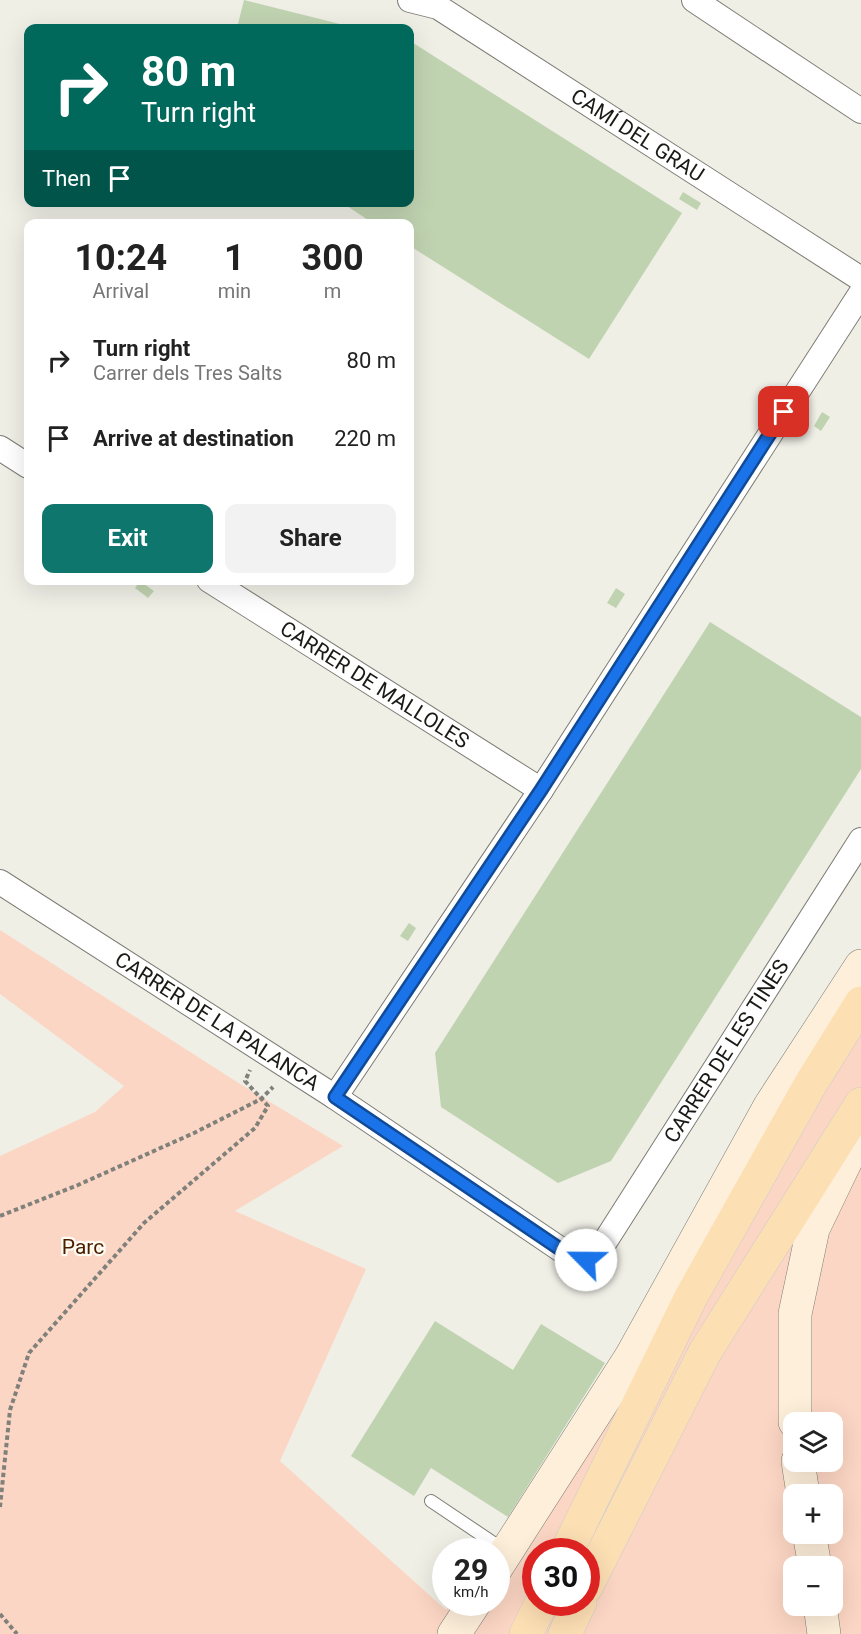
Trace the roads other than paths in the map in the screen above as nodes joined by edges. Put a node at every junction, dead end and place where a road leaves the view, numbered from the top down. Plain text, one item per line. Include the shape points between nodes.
1 (410, 0) edge
2 (694, 0) edge
3 (861, 111) edge
4 (861, 279) edge
5 (861, 293) edge
6 (0, 448) edge
7 (24, 463) edge
8 (217, 585) edge
9 (541, 790) junction
10 (861, 840) edge
11 (0, 882) edge
12 (861, 966) edge
13 (861, 1003) edge
14 (861, 1045) edge
15 (335, 1097) junction
16 (861, 1104) edge
17 (861, 1129) edge
18 (586, 1260) joint
19 (795, 1412) edge
20 (430, 1501) dead end
21 (475, 1538) edge
22 (573, 1538) edge
23 (589, 1538) edge
24 (510, 1547) edge
25 (600, 1559) edge
26 (466, 1616) edge
27 (535, 1616) edge
28 (551, 1616) edge
29 (573, 1616) edge
30 (822, 1616) edge
31 (454, 1634) edge
32 (526, 1634) edge
33 (543, 1634) edge
34 (565, 1634) edge
35 (824, 1634) edge

1 - 4 street, CAMÍ DEL GRAU via 438,7
2 - 3 street
5 - 9 street
6 - 7 street
8 - 9 street, CARRER DE MALLOLES
9 - 15 street
10 - 18 street, CARRER DE LES TINES via 606,1240
11 - 15 street, CARRER DE LA PALANCA
12 - 24 main road via 770,1106 631,1357
13 - 22 main road via 810,1085 691,1298
14 - 23 main road via 688,1340
15 - 18 street, CARRER DE LA PALANCA via 560,1249
16 - 25 main road via 705,1352
17 - 19 main road via 813,1229 795,1314
20 - 21 lane
26 - 31 main road
27 - 32 main road
28 - 33 main road
29 - 34 main road
30 - 35 main road

